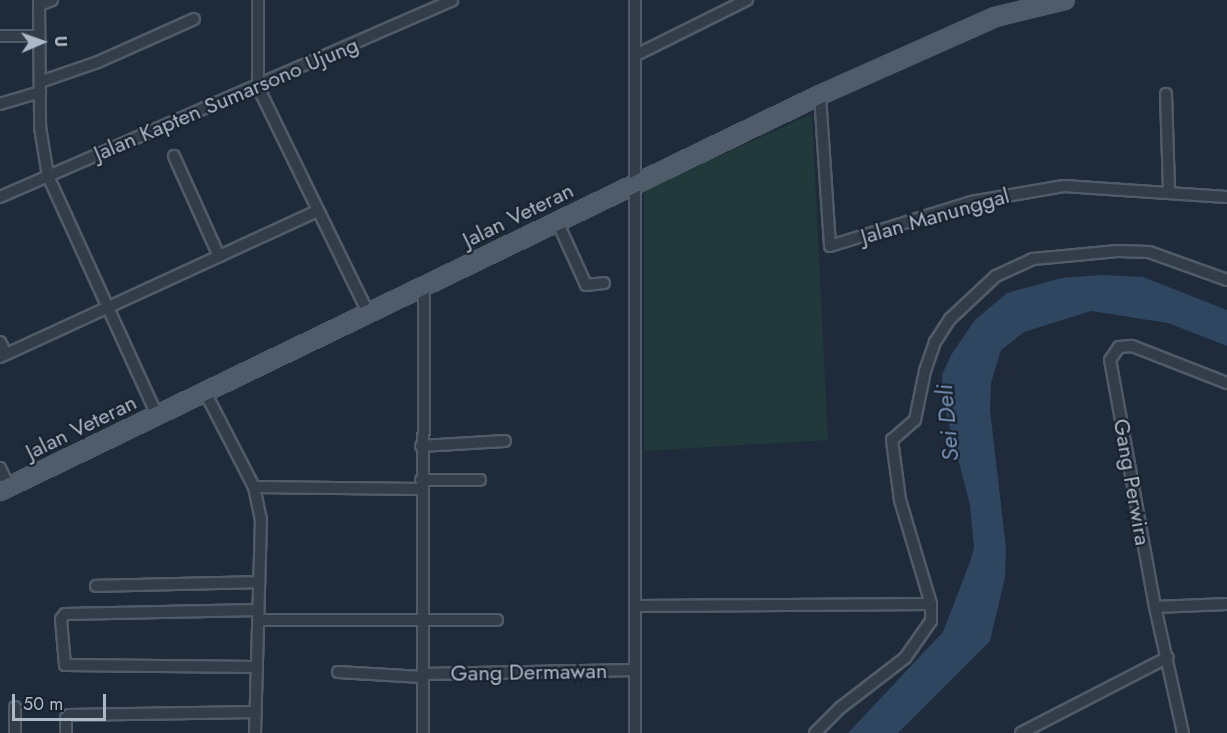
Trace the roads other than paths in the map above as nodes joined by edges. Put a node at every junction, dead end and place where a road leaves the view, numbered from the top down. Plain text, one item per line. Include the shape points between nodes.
1 (52, 0) edge
2 (258, 0) edge
3 (452, 0) edge
4 (635, 0) edge
5 (747, 0) edge
6 (1065, 0) edge
7 (39, 2) edge
8 (194, 19) dead end
9 (0, 36) edge
10 (39, 36) junction
11 (636, 55) junction
12 (40, 87) junction
13 (258, 87) junction
14 (1166, 94) dead end
15 (820, 95) junction
16 (0, 104) edge
17 (174, 156) dead end
18 (48, 176) junction
19 (636, 183) junction
20 (1169, 190) junction
21 (0, 197) edge
22 (1227, 197) edge
23 (317, 211) junction
24 (557, 221) junction
25 (219, 256) junction
26 (1227, 280) edge
27 (604, 283) dead end
28 (424, 286) junction
29 (105, 309) junction
30 (368, 313) junction
31 (0, 342) edge
32 (3, 356) edge
33 (1227, 383) edge
34 (206, 392) junction
35 (157, 415) junction
36 (505, 441) dead end
37 (421, 446) junction
38 (0, 468) edge
39 (480, 480) dead end
40 (421, 484) junction
41 (254, 487) junction
42 (5, 489) edge
43 (258, 582) junction
44 (96, 586) dead end
45 (931, 604) junction
46 (1227, 604) edge
47 (636, 606) junction
48 (1155, 608) junction
49 (258, 615) junction
50 (422, 619) junction
51 (497, 620) dead end
52 (1168, 657) junction
53 (257, 667) junction
54 (635, 670) junction
55 (338, 672) dead end
56 (422, 675) junction
57 (15, 707) dead end
58 (256, 712) junction
59 (15, 733) edge
60 (66, 733) edge
61 (255, 733) edge
62 (423, 733) edge
63 (635, 733) edge
64 (815, 733) edge
65 (1022, 733) edge
66 (1183, 733) edge

1 - 7 street
2 - 13 street
3 - 13 street, Jalan Kapten Sumarsono Ujung
4 - 11 street
5 - 11 street
6 - 15 main road, Jalan Veteran via 995,17
7 - 10 street
8 - 12 street
9 - 10 street
10 - 12 street
11 - 19 street
12 - 16 street
12 - 18 street via 41,141
13 - 18 street, Jalan Kapten Sumarsono Ujung
13 - 23 street
14 - 20 street
15 - 19 main road, Jalan Veteran
15 - 20 street, Jalan Manunggal via 830,246 971,202 1019,192 1064,186
17 - 25 street
18 - 21 street, Jalan Kapten Sumarsono Ujung
18 - 29 street
19 - 24 main road, Jalan Veteran
19 - 47 street
20 - 22 street, Jalan Manunggal
23 - 25 street
23 - 30 street
24 - 27 street via 586,285
24 - 28 main road, Jalan Veteran
25 - 29 street
26 - 45 street via 1149,252 1071,254 1018,263 996,276 950,319 935,342 924,371 915,420 892,440 900,500
28 - 30 main road, Jalan Veteran
28 - 37 street
29 - 32 street
29 - 35 street
30 - 34 main road, Jalan Veteran
31 - 32 street
33 - 48 street, Gang Perwira via 1132,346 1119,347 1110,360
34 - 35 main road, Jalan Veteran
34 - 41 street
35 - 42 main road, Jalan Veteran
36 - 37 street
37 - 40 street
38 - 42 street
39 - 40 street
40 - 41 street
40 - 50 street
41 - 43 street via 261,519
43 - 44 street
43 - 49 street
45 - 47 street
45 - 64 street via 931,621 905,658 840,708
46 - 48 street
47 - 54 street
48 - 52 street, Gang Perwira
49 - 50 street
49 - 53 street
49 - 53 street via 64,614 61,619 65,664
50 - 51 street
50 - 56 street
52 - 65 street
52 - 66 street, Gang Perwira
53 - 58 street
54 - 56 street, Gang Dermawan
54 - 63 street
55 - 56 street, Gang Dermawan
56 - 62 street
57 - 59 street
58 - 60 street via 69,715
58 - 61 street

